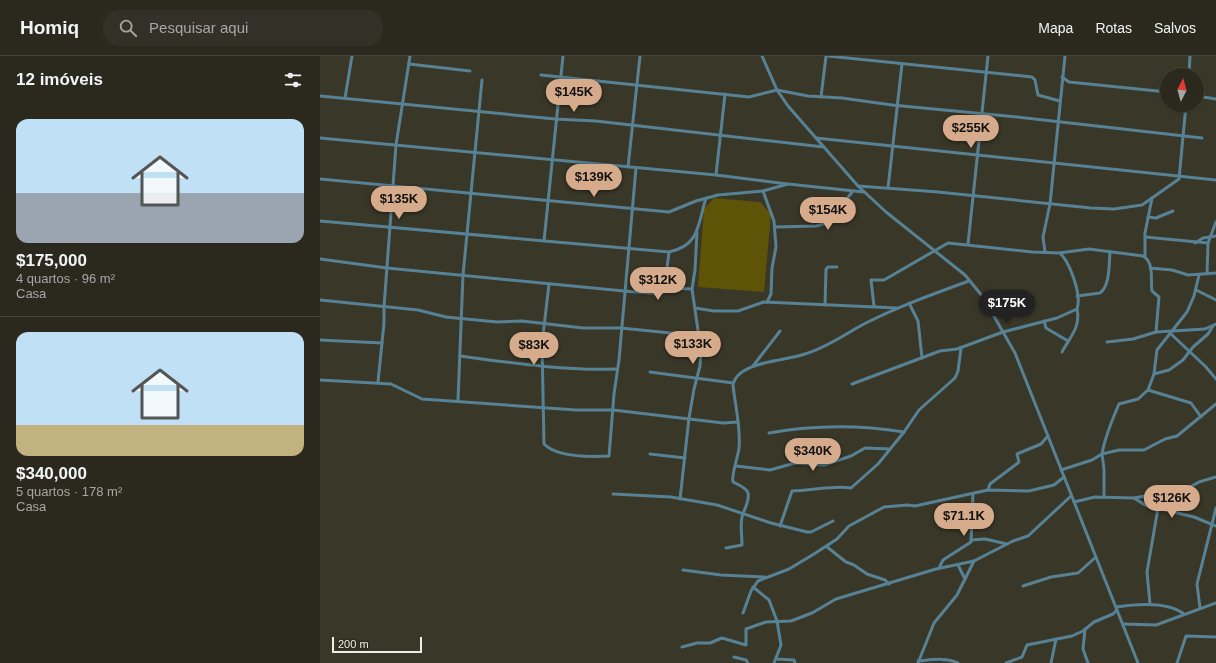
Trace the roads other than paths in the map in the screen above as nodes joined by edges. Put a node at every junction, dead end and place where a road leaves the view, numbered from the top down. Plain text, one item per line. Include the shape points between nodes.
1 (352, 56) edge
2 (404, 56) edge
3 (410, 56) edge
4 (562, 56) edge
5 (640, 56) edge
6 (762, 56) edge
7 (827, 56) edge
8 (988, 56) edge
9 (1065, 56) edge
10 (1190, 56) edge
11 (408, 64) junction
12 (902, 64) junction
13 (1189, 68) edge
14 (470, 71) dead end
15 (986, 72) junction
16 (541, 75) dead end
17 (561, 77) junction
18 (1062, 77) junction
19 (482, 80) dead end
20 (1068, 82) junction
21 (1061, 84) junction
22 (636, 85) junction
23 (777, 90) junction
24 (1160, 91) edge
25 (725, 94) junction
26 (320, 96) edge
27 (821, 97) junction
28 (1204, 97) edge
29 (345, 98) junction
30 (1216, 99) edge
31 (1060, 100) junction
32 (402, 104) junction
33 (897, 106) junction
34 (479, 112) junction
35 (1185, 112) edge
36 (982, 114) junction
37 (555, 119) junction
38 (1058, 122) junction
39 (632, 126) junction
40 (720, 136) junction
41 (1183, 136) junction
42 (320, 138) edge
43 (816, 138) junction
44 (1202, 138) dead end
45 (396, 146) junction
46 (892, 146) junction
47 (824, 147) junction
48 (476, 153) junction
49 (978, 155) junction
50 (552, 160) junction
51 (1054, 162) junction
52 (628, 167) junction
53 (636, 168) junction
54 (716, 175) junction
55 (1179, 176) junction
56 (320, 179) edge
57 (1216, 180) edge
58 (788, 184) junction
59 (394, 186) junction
60 (858, 186) junction
61 (888, 188) junction
62 (763, 191) junction
63 (852, 192) junction
64 (864, 192) junction
65 (472, 194) junction
66 (974, 196) junction
67 (706, 198) junction
68 (1152, 198) junction
69 (548, 201) junction
70 (1050, 204) junction
71 (633, 209) junction
72 (1173, 212) dead end
73 (1148, 217) junction
74 (320, 221) edge
75 (1216, 222) edge
76 (391, 226) junction
77 (775, 227) junction
78 (697, 232) junction
79 (467, 234) junction
80 (1211, 236) junction
81 (1216, 236) edge
82 (1145, 237) junction
83 (544, 241) junction
84 (1195, 243) junction
85 (1208, 243) junction
86 (968, 244) junction
87 (628, 249) junction
88 (934, 250) junction
89 (669, 252) junction
90 (1045, 252) junction
91 (1110, 252) junction
92 (1059, 253) junction
93 (1144, 257) junction
94 (320, 259) edge
95 (837, 267) dead end
96 (387, 268) junction
97 (1150, 268) junction
98 (1216, 273) edge
99 (1207, 274) junction
100 (464, 275) junction
101 (1199, 275) junction
102 (970, 281) junction
103 (549, 284) junction
104 (692, 289) junction
105 (1196, 290) junction
106 (624, 291) junction
107 (664, 292) junction
108 (771, 294) junction
109 (1076, 296) junction
110 (320, 300) edge
111 (1216, 300) edge
112 (767, 302) junction
113 (775, 302) junction
114 (909, 303) junction
115 (825, 305) junction
116 (874, 306) junction
117 (384, 307) junction
118 (695, 308) junction
119 (898, 308) junction
120 (1077, 309) junction
121 (461, 318) junction
122 (1044, 321) junction
123 (544, 324) junction
124 (1215, 325) edge
125 (621, 328) junction
126 (1173, 330) junction
127 (1199, 330) junction
128 (780, 331) dead end
129 (1003, 332) junction
130 (1156, 332) junction
131 (1171, 334) junction
132 (700, 336) junction
133 (1203, 339) junction
134 (320, 340) edge
135 (1068, 341) junction
136 (1107, 342) dead end
137 (382, 343) junction
138 (962, 348) junction
139 (1190, 351) junction
140 (1062, 352) dead end
141 (460, 356) junction
142 (922, 358) junction
143 (542, 366) junction
144 (753, 366) junction
145 (617, 369) junction
146 (650, 372) dead end
147 (1154, 374) junction
148 (696, 379) junction
149 (1216, 379) edge
150 (320, 380) edge
151 (378, 382) junction
152 (733, 383) junction
153 (852, 384) dead end
154 (1148, 390) junction
155 (458, 400) junction
156 (1216, 404) edge
157 (543, 407) junction
158 (613, 410) junction
159 (1210, 410) junction
160 (1216, 410) edge
161 (1200, 417) junction
162 (690, 418) junction
163 (738, 422) junction
164 (904, 432) junction
165 (769, 434) dead end
166 (1048, 436) junction
167 (890, 449) junction
168 (650, 454) dead end
169 (1102, 454) junction
170 (685, 458) junction
171 (736, 466) junction
172 (1061, 470) junction
173 (1064, 477) junction
174 (1216, 477) edge
175 (988, 490) junction
176 (613, 494) dead end
177 (973, 494) junction
178 (1071, 496) junction
179 (1104, 497) junction
180 (1134, 498) junction
181 (680, 499) junction
182 (1074, 502) junction
183 (1158, 508) junction
184 (1216, 508) edge
185 (743, 514) junction
186 (833, 521) dead end
187 (780, 526) junction
188 (1214, 526) edge
189 (971, 540) junction
190 (1007, 544) junction
191 (827, 547) junction
192 (726, 548) dead end
193 (1096, 557) junction
194 (974, 561) junction
195 (958, 565) junction
196 (939, 568) junction
197 (683, 570) dead end
198 (765, 577) junction
199 (965, 579) junction
200 (889, 584) junction
201 (1023, 586) dead end
202 (753, 587) junction
203 (1216, 603) edge
204 (1150, 604) junction
205 (1200, 608) junction
206 (1117, 609) junction
207 (743, 613) dead end
208 (1184, 614) junction
209 (777, 621) junction
210 (1123, 624) junction
211 (1085, 629) junction
212 (1216, 637) edge
213 (1056, 639) junction
214 (682, 647) dead end
215 (734, 657) dead end
216 (776, 658) junction
217 (918, 662) edge
218 (748, 663) edge
219 (774, 663) edge
220 (796, 663) edge
221 (958, 663) edge
222 (1006, 663) edge
223 (1051, 663) edge
224 (1088, 663) edge
225 (1138, 663) edge
226 (1177, 663) edge

1 - 29 street
2 - 3 street
3 - 11 street
4 - 17 street
5 - 22 street
6 - 23 street
7 - 12 street
7 - 27 street
8 - 15 street
9 - 18 street
10 - 13 street
11 - 14 street
11 - 32 street
12 - 15 street
12 - 33 street
15 - 31 street via 1032,77 1038,95
15 - 36 street
16 - 17 street
17 - 22 street
17 - 37 street
18 - 20 street
18 - 21 street
19 - 34 street
20 - 21 street
20 - 24 street
21 - 31 street
22 - 25 street
22 - 39 street
23 - 25 street via 749,97
23 - 27 street
23 - 43 street
25 - 40 street
26 - 29 street
27 - 33 street
28 - 30 street
29 - 32 street
31 - 38 street
32 - 34 street
32 - 45 street
33 - 36 street
33 - 46 street
34 - 37 street
34 - 48 street
35 - 41 street
36 - 38 street
36 - 49 street
37 - 39 street
37 - 50 street
38 - 41 street
38 - 51 street
39 - 40 street
39 - 52 street
40 - 47 street
40 - 54 street
41 - 44 street
41 - 55 street
42 - 45 street
43 - 46 street
43 - 47 street
45 - 48 street
45 - 59 street
46 - 49 street
46 - 61 street
47 - 60 street
48 - 50 street
48 - 65 street
49 - 51 street
49 - 66 street
50 - 52 street
50 - 69 street
51 - 55 street
51 - 70 street
52 - 53 street
53 - 54 street
53 - 71 street
54 - 58 street
55 - 57 street
55 - 68 street via 1176,182
56 - 59 street
58 - 62 street
58 - 63 street
59 - 65 street
59 - 76 street
60 - 61 street
60 - 64 street
61 - 66 street
62 - 67 street
62 - 77 street
63 - 64 street
63 - 77 street via 844,203 844,218 816,226
64 - 88 street
65 - 69 street
65 - 79 street
66 - 70 street
66 - 86 street
67 - 71 street via 673,212
67 - 78 street
68 - 70 street via 1134,207 1114,209
68 - 73 street
69 - 71 street
69 - 83 street
70 - 90 street via 1043,237
71 - 87 street
72 - 73 street via 1156,218
73 - 82 street
74 - 76 street
75 - 80 street
76 - 79 street
76 - 96 street
77 - 108 street via 776,254 772,268
78 - 89 street via 687,245
78 - 104 street
79 - 83 street
79 - 100 street
80 - 81 street
80 - 84 street
80 - 85 street
82 - 84 street
82 - 93 street
83 - 87 street
84 - 85 street
85 - 99 street
86 - 88 street via 948,243
86 - 90 street
87 - 89 street
87 - 106 street
88 - 102 street
88 - 116 street via 884,280 872,280
89 - 107 street
90 - 92 street
91 - 92 street via 1089,249
91 - 93 street
91 - 109 street via 1103,291
92 - 109 street via 1073,275
93 - 97 street
94 - 96 street
95 - 115 street via 826,269
96 - 100 street
96 - 117 street
97 - 101 street
97 - 130 street via 1152,291 1159,297
98 - 99 street
99 - 101 street
100 - 103 street
100 - 121 street
101 - 105 street
102 - 114 street
102 - 129 street via 983,297
103 - 106 street
103 - 123 street
104 - 107 street via 670,288
104 - 118 street
105 - 111 street
105 - 126 street via 1187,312
106 - 107 street via 660,294
106 - 125 street
108 - 112 street
108 - 113 street
109 - 120 street
110 - 117 street
112 - 113 street
112 - 118 street via 757,303 738,311 714,312
113 - 115 street
114 - 119 street
114 - 142 street via 918,321
115 - 116 street
116 - 119 street
117 - 121 street
117 - 137 street
118 - 132 street
119 - 144 street via 806,354
120 - 122 street
120 - 135 street via 1078,323
121 - 123 street
121 - 141 street
122 - 129 street
122 - 135 street via 1046,328
123 - 125 street
123 - 143 street
124 - 127 street
124 - 133 street
125 - 132 street
125 - 145 street
126 - 127 street
126 - 130 street
126 - 131 street
127 - 133 street
128 - 144 street
129 - 138 street
129 - 166 street
130 - 136 street via 1133,339
131 - 139 street
131 - 147 street via 1157,350
132 - 148 street via 700,366
133 - 139 street
134 - 137 street
135 - 140 street
137 - 151 street
138 - 142 street via 940,351
138 - 164 street via 955,378 919,410
139 - 147 street via 1172,368
139 - 149 street
141 - 143 street
141 - 155 street
142 - 153 street
143 - 145 street
143 - 157 street
144 - 152 street
145 - 158 street
146 - 148 street
147 - 154 street
148 - 152 street
148 - 162 street
150 - 151 street
151 - 155 street via 399,387 422,399
152 - 163 street
154 - 161 street via 1191,403
154 - 169 street via 1138,398 1119,404 1105,438
155 - 157 street
156 - 159 street
157 - 158 street
157 - 158 street via 545,446 568,454 591,457 610,456
158 - 162 street
159 - 160 street
159 - 161 street
161 - 169 street via 1180,435 1165,439 1144,450 1119,450
162 - 163 street via 723,423
162 - 170 street
163 - 171 street
164 - 165 street via 816,427
164 - 167 street
166 - 172 street
166 - 175 street via 1041,444 1017,454 1019,462 990,484
167 - 171 street via 865,448 851,456 824,465 795,463 770,470
167 - 187 street via 852,488 839,486 792,491
168 - 170 street
169 - 172 street
169 - 179 street
170 - 181 street
171 - 185 street via 732,480 748,493
172 - 173 street
173 - 175 street via 1054,485 1029,491
173 - 178 street
174 - 180 street via 1199,482 1179,493
175 - 177 street
176 - 181 street
177 - 189 street
177 - 191 street via 915,506 884,507 849,526
178 - 182 street
178 - 190 street via 1028,536
179 - 180 street
179 - 182 street via 1091,497
180 - 183 street via 1145,505
181 - 185 street via 717,504
182 - 193 street
183 - 188 street via 1194,517
183 - 204 street via 1147,572
184 - 188 street
185 - 187 street
185 - 192 street via 740,532 742,545
186 - 187 street via 809,533
188 - 205 street via 1197,584
189 - 190 street via 985,539
189 - 196 street via 943,560
190 - 194 street
191 - 198 street via 789,569
191 - 200 street via 846,562
193 - 201 street via 1078,573 1051,577
193 - 206 street
194 - 195 street
194 - 199 street
195 - 196 street
195 - 199 street
196 - 200 street
197 - 198 street
198 - 202 street
199 - 217 street via 953,600 934,623
200 - 209 street via 836,599 801,618
202 - 207 street
202 - 209 street via 769,600
203 - 205 street
204 - 206 street
204 - 208 street via 1172,608
205 - 208 street
206 - 210 street
206 - 211 street via 1113,614
208 - 210 street via 1156,625
209 - 214 street via 746,629 746,645 722,638 710,643
209 - 216 street via 781,641
210 - 225 street
211 - 213 street via 1072,636
211 - 224 street via 1083,649
212 - 226 street via 1186,636
213 - 222 street via 1027,645 1022,656
213 - 223 street
215 - 218 street
216 - 219 street
216 - 220 street via 794,660
217 - 221 street via 943,660

